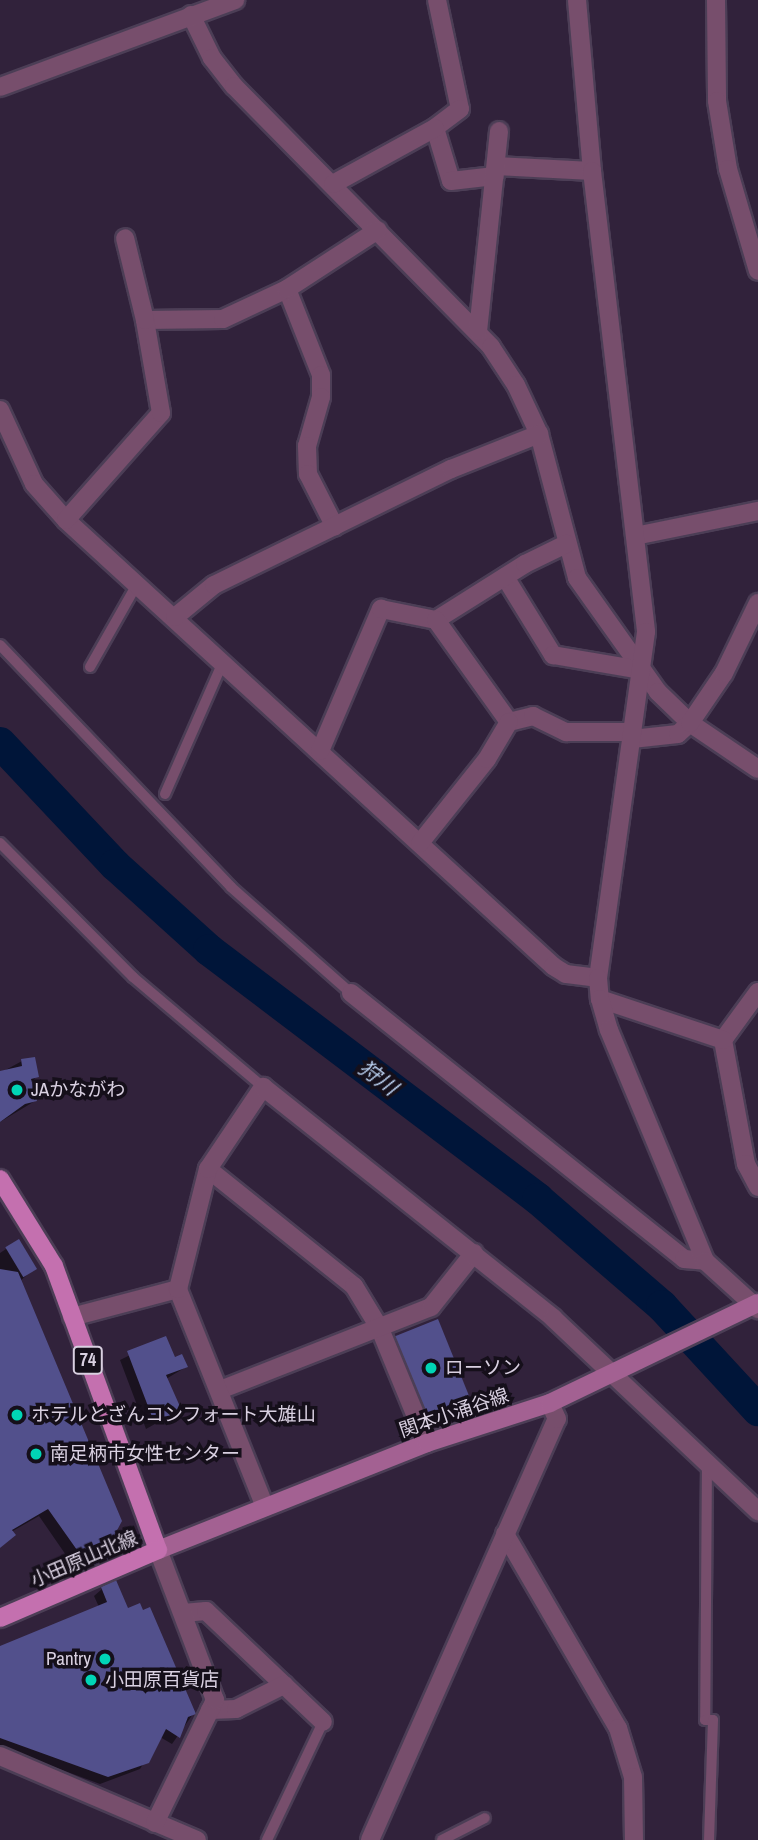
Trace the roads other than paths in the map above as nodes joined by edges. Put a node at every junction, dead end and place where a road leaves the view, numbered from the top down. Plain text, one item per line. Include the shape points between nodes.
1 (235, 0) edge
2 (437, 0) edge
3 (577, 0) edge
4 (716, 0) edge
5 (191, 15) junction
6 (0, 87) edge
7 (435, 128) junction
8 (499, 131) dead end
9 (495, 171) junction
10 (592, 172) junction
11 (333, 184) junction
12 (378, 230) junction
13 (125, 238) dead end
14 (758, 271) edge
15 (287, 289) junction
16 (145, 320) junction
17 (478, 331) junction
18 (0, 410) edge
19 (538, 434) junction
20 (758, 511) edge
21 (66, 520) junction
22 (335, 527) junction
23 (635, 536) junction
24 (566, 544) junction
25 (505, 577) junction
26 (136, 586) junction
27 (758, 603) edge
28 (175, 617) junction
29 (436, 620) junction
30 (0, 645) edge
31 (223, 662) junction
32 (90, 667) dead end
33 (642, 670) junction
34 (509, 722) junction
35 (690, 723) junction
36 (633, 735) junction
37 (320, 751) junction
38 (758, 769) edge
39 (165, 794) dead end
40 (419, 843) junction
41 (0, 844) edge
42 (598, 978) junction
43 (758, 992) edge
44 (351, 993) joint
45 (600, 999) junction
46 (723, 1040) junction
47 (263, 1087) junction
48 (208, 1169) junction
49 (0, 1179) edge
50 (758, 1186) edge
51 (474, 1253) junction
52 (705, 1261) junction
53 (178, 1289) junction
54 (756, 1306) edge
55 (72, 1317) junction
56 (380, 1329) junction
57 (617, 1374) junction
58 (220, 1390) junction
59 (551, 1403) junction
60 (427, 1443) junction
61 (707, 1460) junction
62 (265, 1507) junction
63 (758, 1511) edge
64 (505, 1534) junction
65 (158, 1550) junction
66 (183, 1613) junction
67 (0, 1618) edge
68 (284, 1685) junction
69 (211, 1710) junction
70 (323, 1722) joint
71 (0, 1756) edge
72 (485, 1818) dead end
73 (155, 1823) junction
74 (197, 1840) edge
75 (267, 1840) edge
76 (370, 1840) edge
77 (442, 1840) edge
78 (634, 1840) edge
79 (709, 1840) edge

1 - 5 street
2 - 7 street via 460,109
3 - 10 street
4 - 14 street via 717,100 728,169
5 - 6 street
5 - 11 street via 212,58 234,86
7 - 9 street via 451,181
7 - 11 street
8 - 9 street
9 - 10 street
9 - 17 street
10 - 23 street
11 - 12 street
12 - 15 street
12 - 17 street
13 - 16 street
15 - 16 street via 223,318
15 - 22 street via 321,376 321,397 307,446 308,474
16 - 21 street via 161,413
17 - 19 street via 516,385
18 - 21 street via 34,484
19 - 22 street via 451,469
19 - 24 street
20 - 23 street
21 - 26 street
22 - 28 street via 214,585
23 - 33 street via 646,632
24 - 25 street
24 - 33 street via 577,578
25 - 29 street
25 - 33 street via 554,655
26 - 28 street
26 - 32 lane
27 - 35 street via 724,673
28 - 31 street
29 - 34 street
29 - 37 street via 381,609
30 - 44 lane via 231,887
31 - 37 street
31 - 39 lane
33 - 35 street
33 - 36 street
34 - 36 street via 533,716 566,732
34 - 40 street via 487,759
35 - 36 street via 678,734
35 - 38 street
36 - 42 street
37 - 40 street
40 - 42 street via 553,967 566,974
41 - 47 lane via 133,978
42 - 45 street
43 - 46 street
44 - 52 street via 684,1259
45 - 46 street
45 - 52 street
46 - 50 street via 746,1164
47 - 48 street
47 - 51 street
48 - 53 street
48 - 56 street via 340,1270
49 - 55 main road, 小田原山北線 / 74 via 54,1266
51 - 56 street via 431,1307
51 - 57 street
52 - 54 street
53 - 55 street
53 - 58 street
54 - 57 main road, 関本小涌谷線
55 - 65 main road, 小田原山北線 / 74
56 - 58 street
56 - 60 street
57 - 59 main road, 関本小涌谷線
57 - 61 street
58 - 62 street
59 - 60 main road, 関本小涌谷線
59 - 64 street via 557,1419
60 - 62 main road, 関本小涌谷線
61 - 63 street
61 - 79 lane via 705,1720 713,1720
62 - 65 main road, 関本小涌谷線
64 - 76 street
64 - 78 street via 618,1728 633,1777
65 - 66 street
65 - 67 main road, 小田原山北線
66 - 68 street via 206,1611
66 - 69 street via 215,1700
68 - 69 street via 236,1709
68 - 70 street
69 - 73 street
70 - 75 lane
71 - 73 street
72 - 77 lane
73 - 74 street

